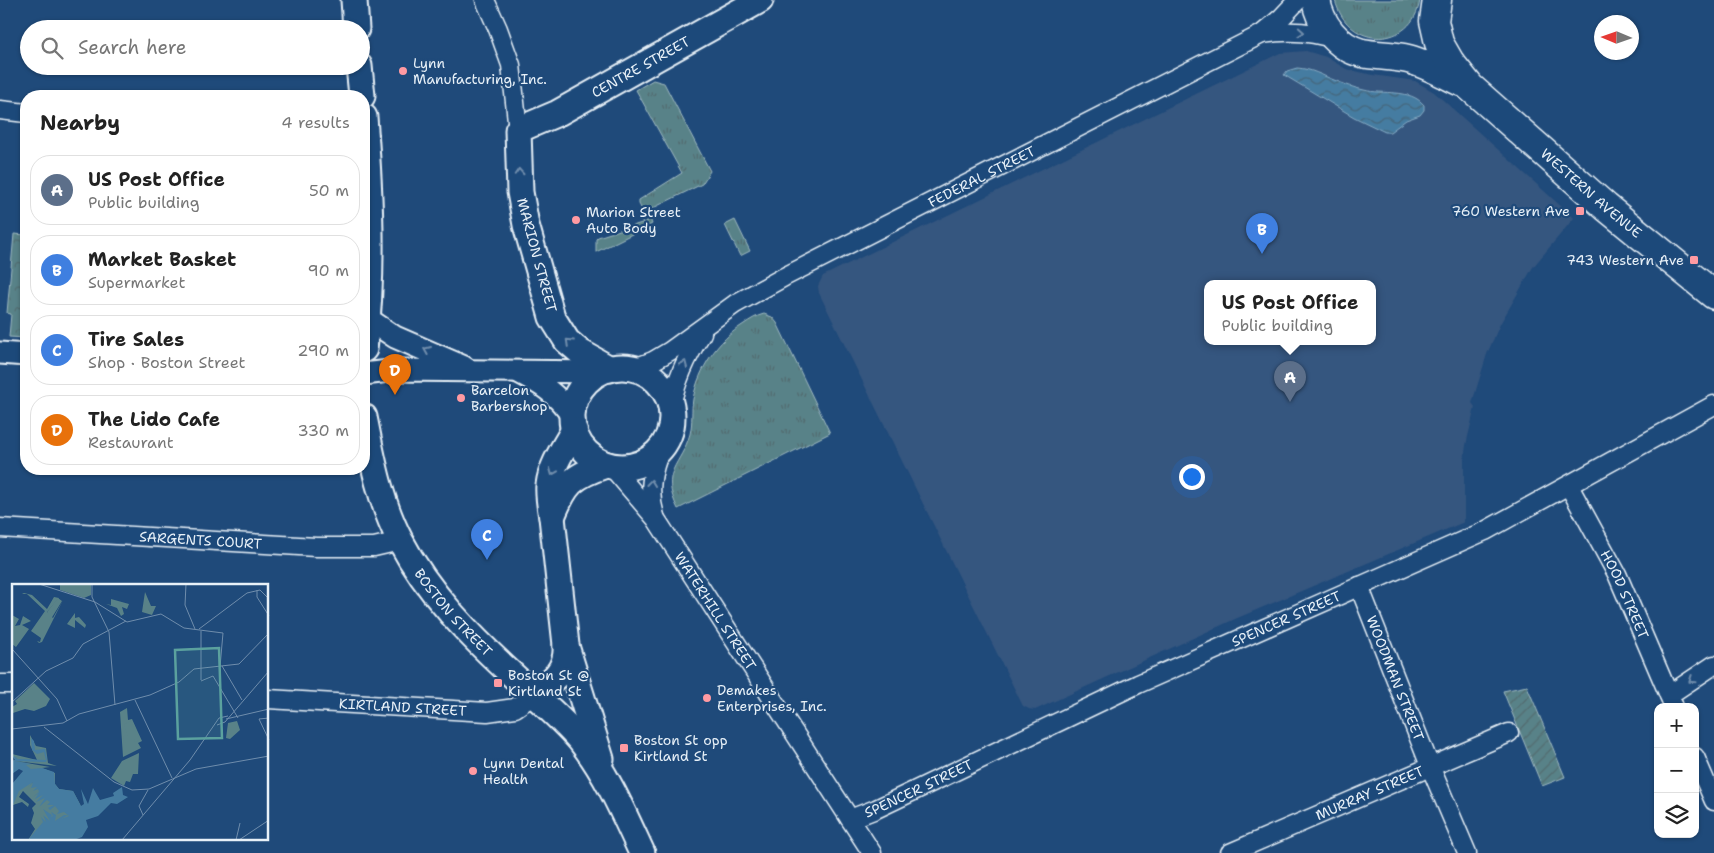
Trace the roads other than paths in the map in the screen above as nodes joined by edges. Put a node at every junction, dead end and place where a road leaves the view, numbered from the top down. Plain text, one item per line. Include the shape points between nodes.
1 (354, 0) edge
2 (484, 0) edge
3 (760, 0) edge
4 (1298, 0) edge
5 (1316, 0) edge
6 (1440, 6) edge
7 (355, 20) edge
8 (1262, 34) junction
9 (1339, 40) junction
10 (1384, 54) junction
11 (361, 75) edge
12 (1470, 87) junction
13 (362, 90) edge
14 (0, 110) edge
15 (20, 112) edge
16 (518, 130) junction
17 (1714, 295) edge
18 (370, 320) edge
19 (706, 326) junction
20 (0, 353) edge
21 (20, 355) edge
22 (472, 370) junction
23 (615, 370) junction
24 (517, 371) junction
25 (370, 373) edge
26 (1714, 404) edge
27 (671, 406) junction
28 (573, 423) junction
29 (370, 448) edge
30 (661, 449) junction
31 (608, 465) junction
32 (1569, 486) junction
33 (552, 517) junction
34 (656, 518) junction
35 (0, 528) edge
36 (400, 541) junction
37 (1359, 586) junction
38 (566, 645) junction
39 (1714, 665) edge
40 (534, 695) junction
41 (269, 699) edge
42 (1672, 701) edge
43 (1509, 733) dead end
44 (1699, 765) edge
45 (1430, 766) junction
46 (611, 787) junction
47 (1714, 801) edge
48 (850, 819) junction
49 (642, 853) edge
50 (872, 853) edge
51 (1230, 853) edge
52 (1467, 853) edge

1 - 7 main road
2 - 16 street, MARION STREET via 511,65
3 - 16 main road, CENTRE STREET via 558,113
4 - 8 street, FEDERAL STREET
5 - 9 main road, WESTERN AVENUE via 1323,22
6 - 10 main road via 1426,30 1412,44
6 - 12 main road, WESTERN AVENUE via 1436,33 1440,47
8 -> 9 street, FEDERAL STREET via 1304,32
8 - 19 street, FEDERAL STREET via 784,277 741,300
9 - 10 main road, WESTERN AVENUE via 1357,51
10 - 12 main road, WESTERN AVENUE via 1426,64
11 - 13 main road
12 - 17 main road, WESTERN AVENUE via 1606,207
14 - 15 street
23 -> 16 main road, MARION STREET via 580,352 567,341 552,317 523,208
22 -> 18 street, FEDERAL STREET via 395,337
19 - 23 street, FEDERAL STREET via 662,356
27 -> 19 street, FEDERAL STREET via 681,372
20 - 21 street
22 - 24 street, FEDERAL STREET
22 - 25 street, FEDERAL STREET
23 - 24 street, FEDERAL STREET
23 - 27 main road via 642,371 657,382
23 - 28 main road via 589,380 579,393
24 - 28 street, FEDERAL STREET via 562,400
26 - 32 street, SPENCER STREET
27 - 30 main road via 671,429
28 - 31 main road via 583,449
28 -> 33 main road via 550,480 548,494
29 - 36 main road, BOSTON STREET via 389,516
30 - 31 main road via 638,465
34 -> 30 street, WATERHILL STREET via 650,491 653,469
31 - 33 main road via 582,474 568,486
31 - 34 street, WATERHILL STREET
32 - 37 street, SPENCER STREET via 1485,531
32 - 42 street, HOOD STREET via 1617,574
33 - 38 main road
34 - 48 street, WATERHILL STREET
35 - 36 street, SARGENTS COURT via 316,546 374,547
36 - 40 main road, BOSTON STREET via 454,617
37 - 45 street, WOODMAN STREET
37 - 48 street, SPENCER STREET via 1147,680
38 - 40 main road via 562,670
38 - 46 main road
39 -> 42 street
40 - 41 street, KIRTLAND STREET via 515,708 487,712
40 - 46 main road, BOSTON STREET via 578,738
43 - 45 street, MURRAY STREET
44 - 47 street
45 - 51 street, MURRAY STREET
45 - 52 street, WOODMAN STREET
46 - 49 main road, BOSTON STREET
48 - 50 street, WATERHILL STREET

